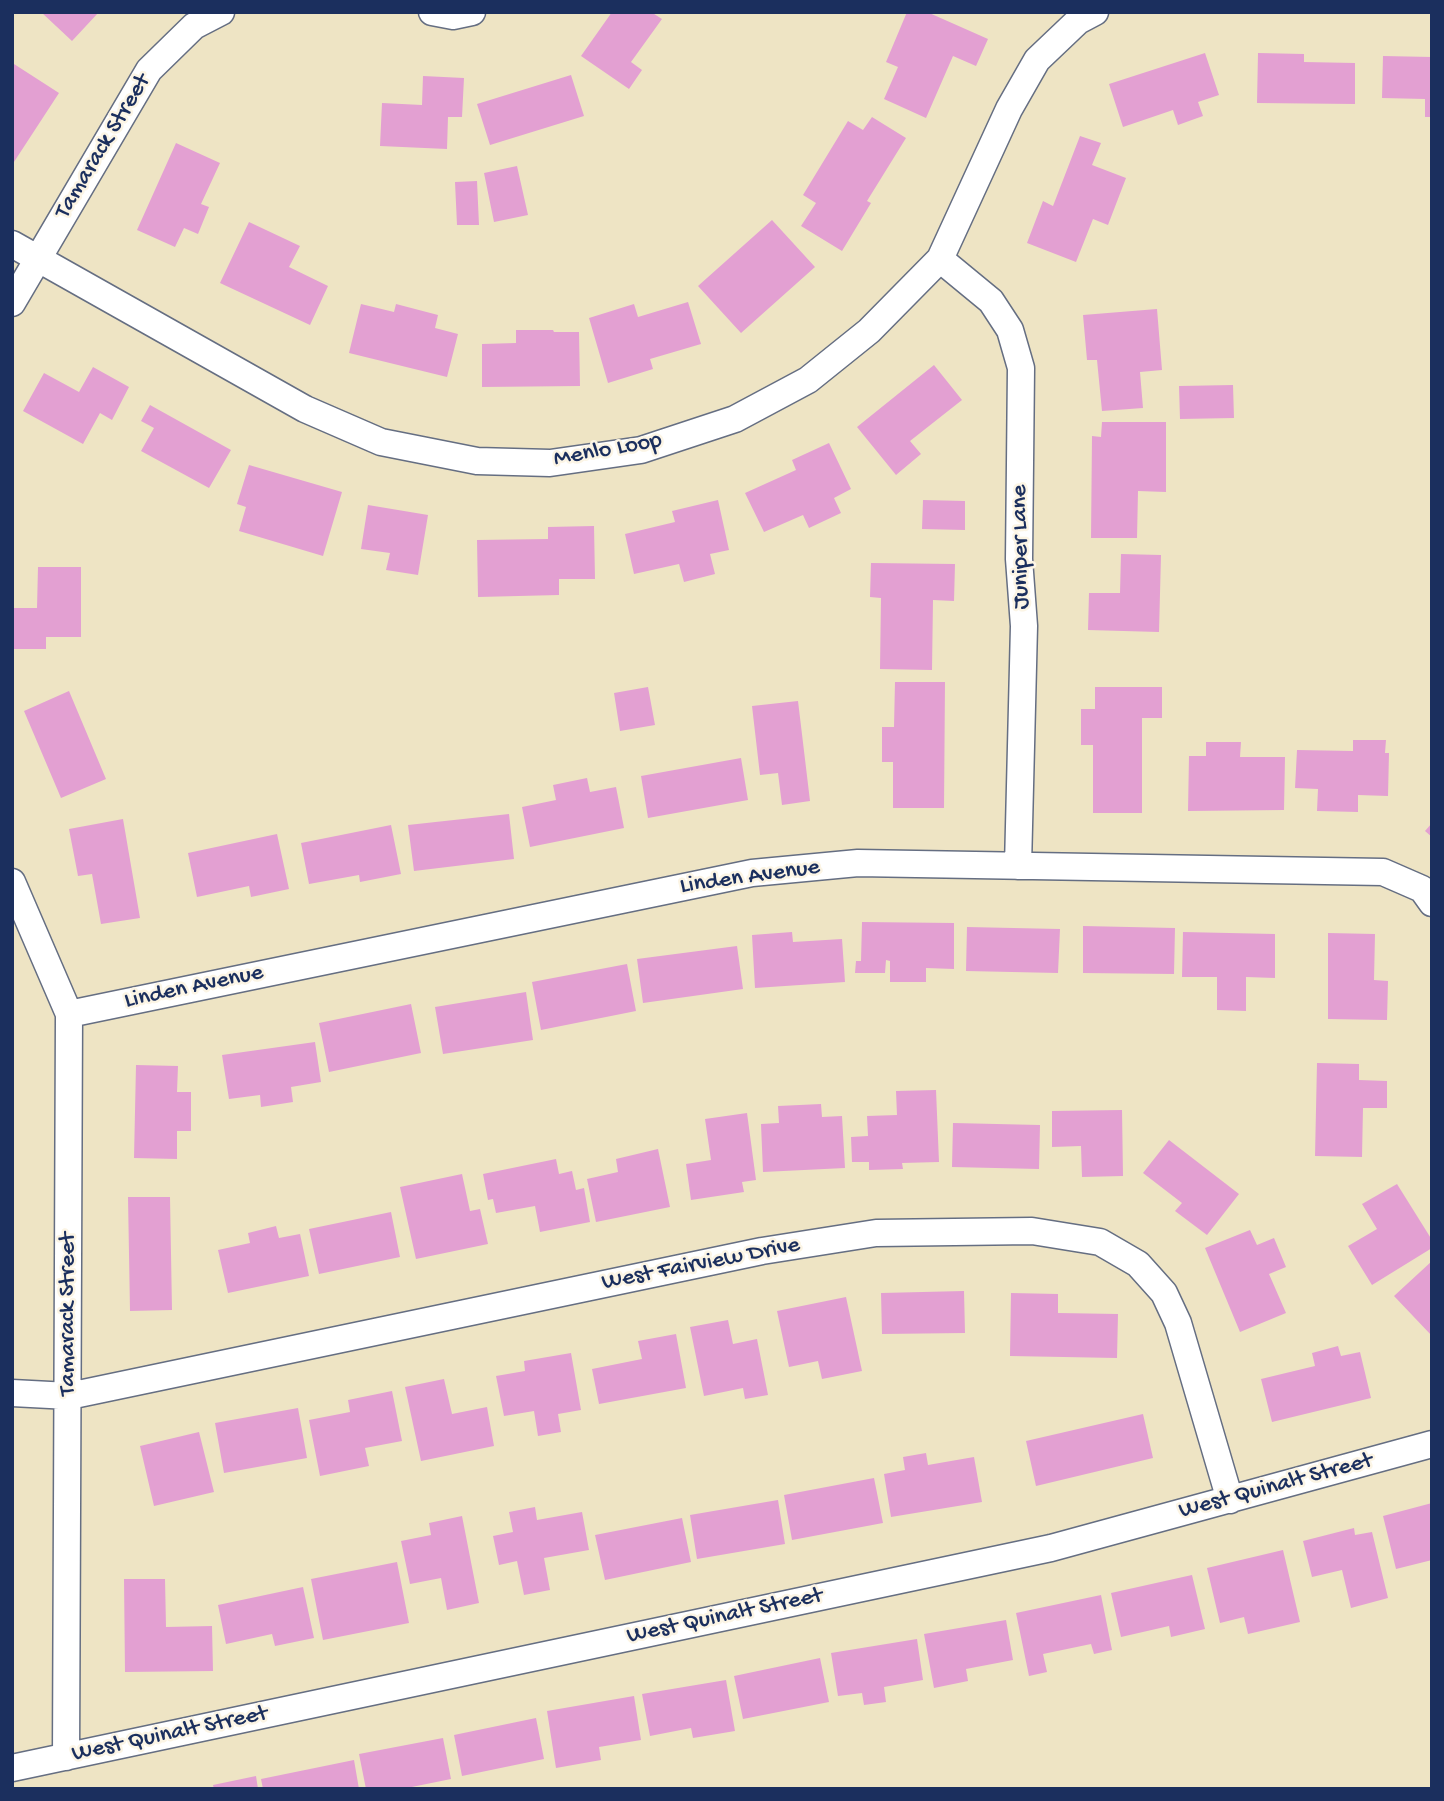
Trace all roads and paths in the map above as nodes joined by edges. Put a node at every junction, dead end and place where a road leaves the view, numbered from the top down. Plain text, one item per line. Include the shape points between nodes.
1 (220, 12) edge
2 (432, 12) edge
3 (472, 12) edge
4 (1095, 12) edge
5 (12, 244) edge
6 (37, 259) junction
7 (940, 259) junction
8 (12, 303) edge
9 (1018, 866) junction
10 (12, 882) edge
11 (1432, 903) edge
12 (69, 1014) junction
13 (12, 1393) edge
14 (69, 1396) junction
15 (1432, 1444) edge
16 (1230, 1500) junction
17 (66, 1757) junction
18 (12, 1768) edge

1 - 6 street, Tamarack Street via 194,26 149,70
2 - 3 street via 453,16
4 - 7 street, Menlo Loop via 1078,21 1037,60 1009,109
5 - 6 street, Menlo Loop
6 - 7 street, Menlo Loop via 304,409 381,442 477,461 550,463 640,450 735,419 808,380 869,331
6 - 8 street, Tamarack Street
7 - 9 street, Juniper Lane via 991,301 1010,330 1021,369 1019,559 1024,626
9 - 11 street, Linden Avenue via 1383,872 1422,889
9 - 12 street, Linden Avenue via 858,863 752,873
10 - 12 street, Tamarack Street
12 - 14 street, Tamarack Street
13 - 14 street, West Fairview Drive
14 - 16 street, West Fairview Drive via 762,1251 876,1233 1032,1231 1100,1242 1138,1264 1164,1293 1178,1323
14 - 17 street, Tamarack Street
15 - 16 street, West Quinalt Street
16 - 17 street, West Quinalt Street via 1051,1548
17 - 18 street, West Quinalt Street

